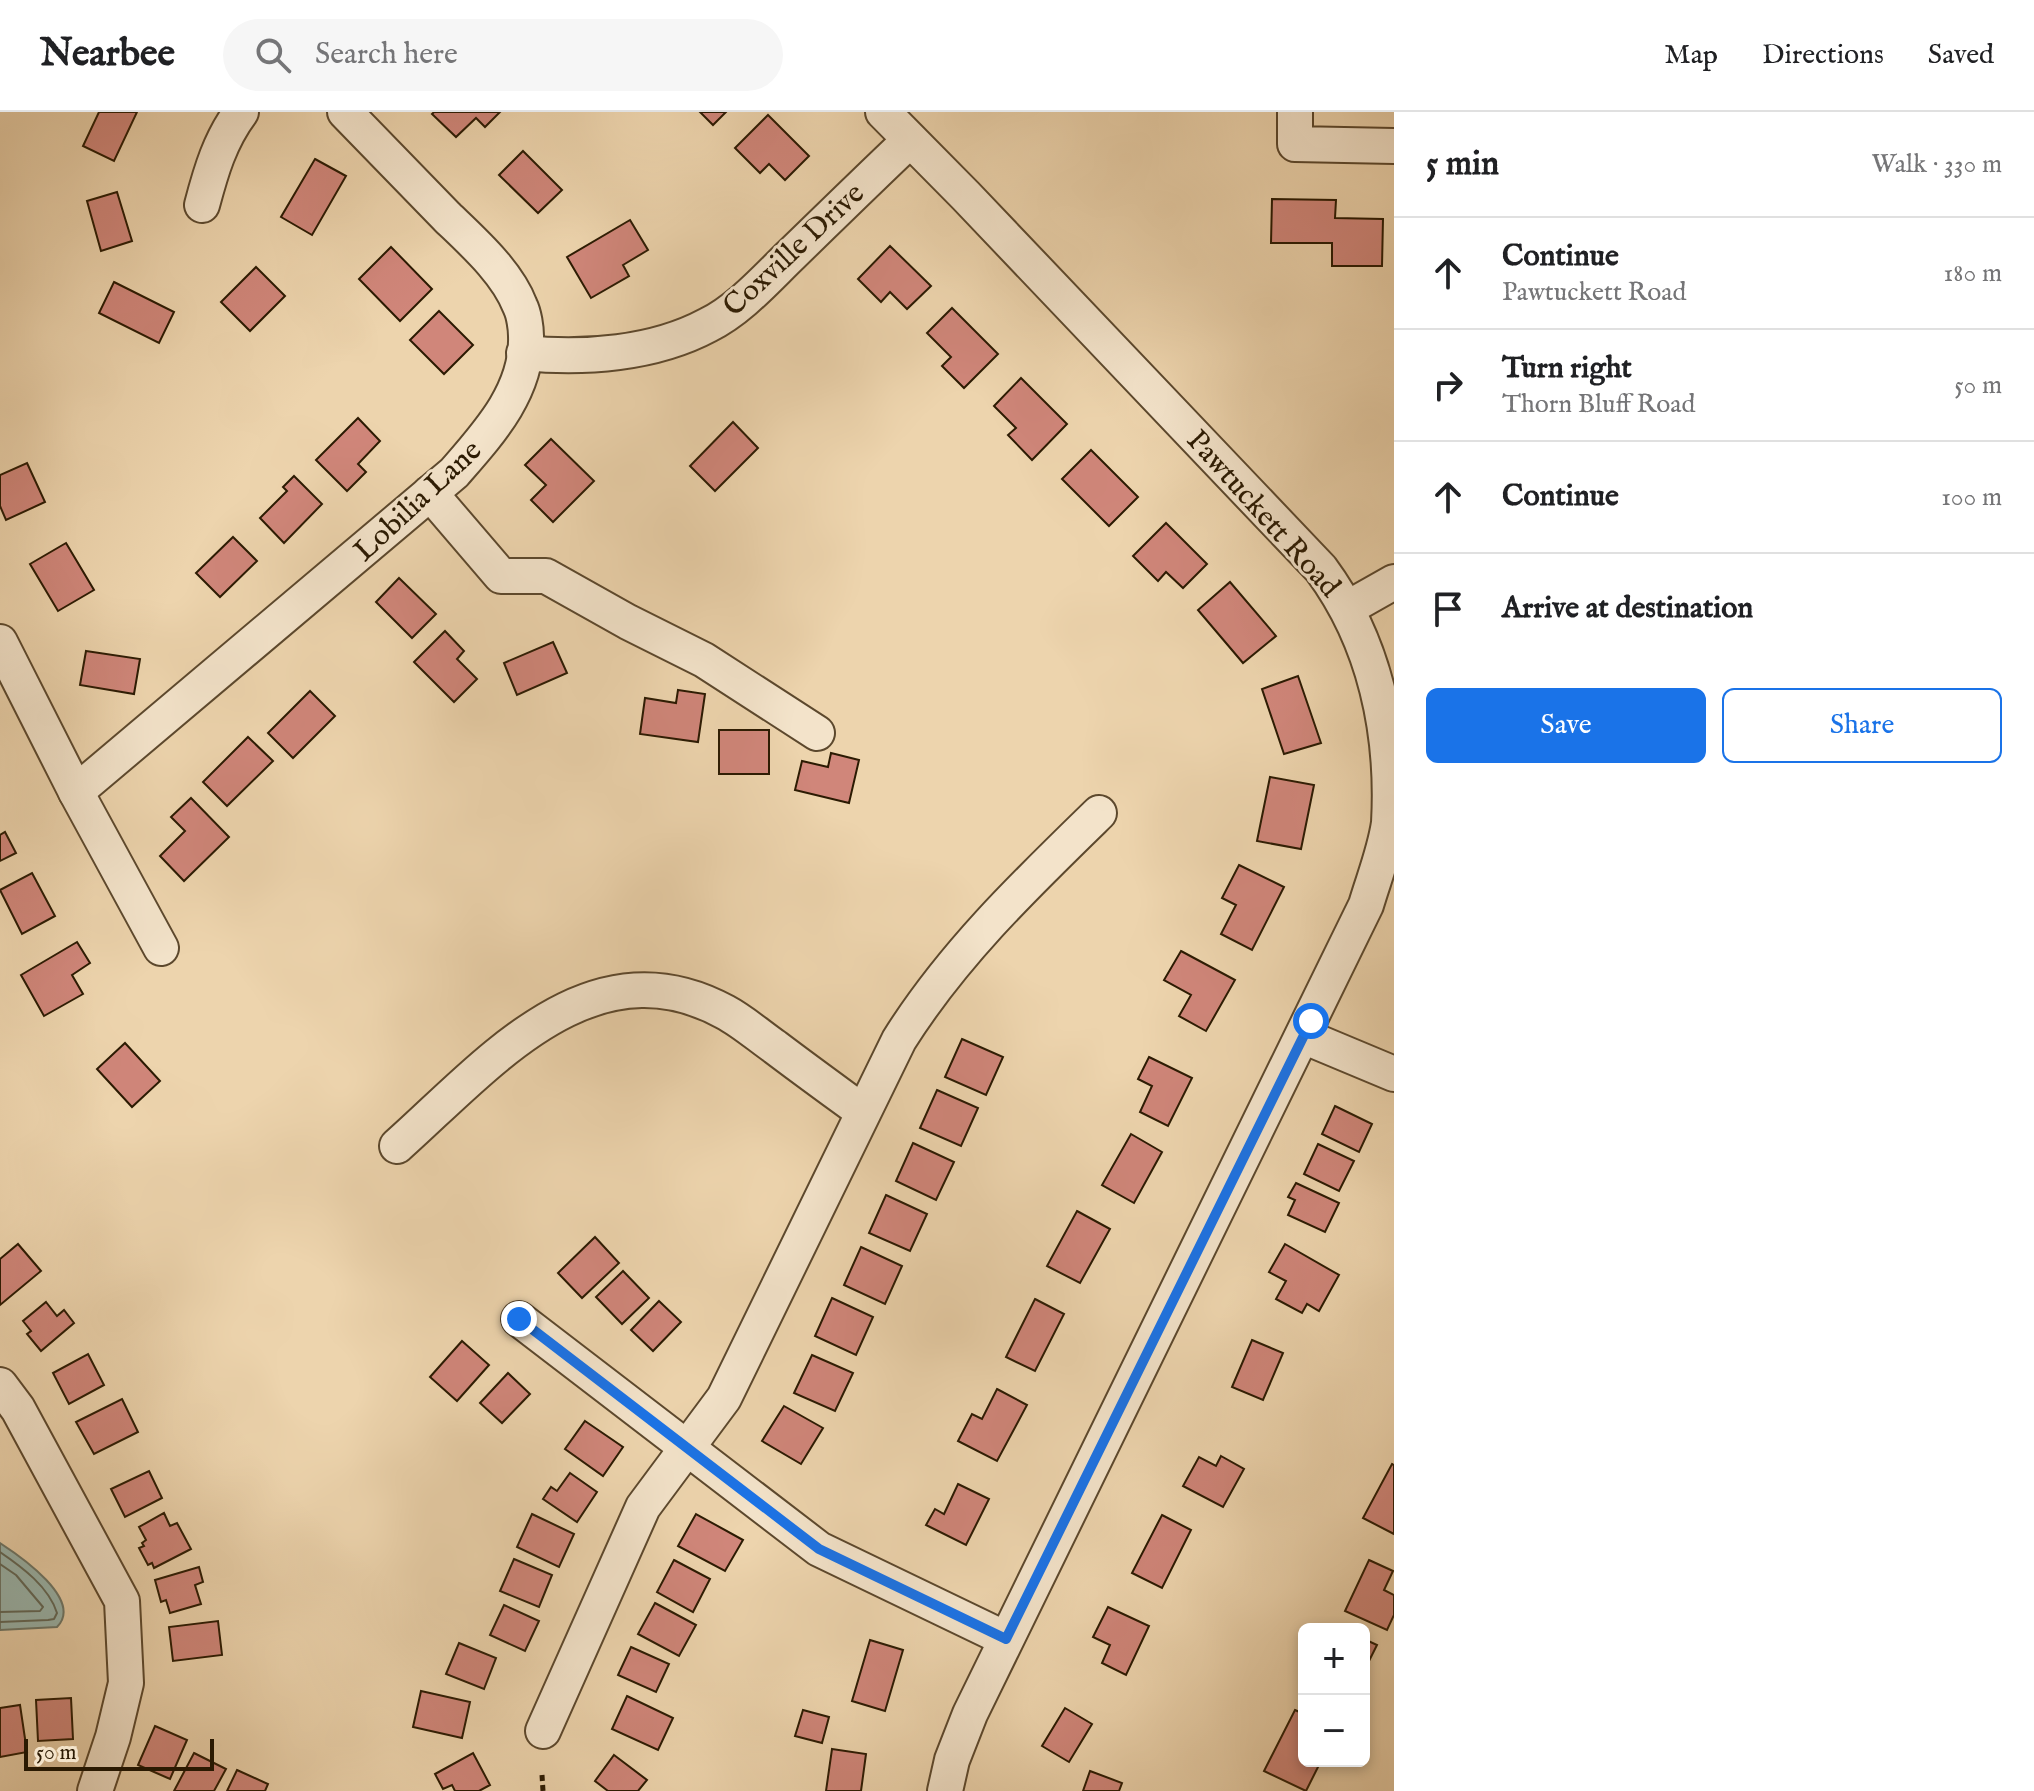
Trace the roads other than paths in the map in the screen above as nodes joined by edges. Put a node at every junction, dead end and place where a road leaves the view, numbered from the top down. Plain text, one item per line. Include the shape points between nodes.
1 (241, 112) edge
2 (345, 112) edge
3 (883, 112) edge
4 (1295, 112) edge
5 (910, 140) junction
6 (1394, 146) edge
7 (202, 205) dead end
8 (524, 353) junction
9 (430, 493) junction
10 (1394, 582) edge
11 (1348, 608) junction
12 (0, 642) edge
13 (817, 733) dead end
14 (76, 792) junction
15 (1099, 813) dead end
16 (161, 948) dead end
17 (1303, 1036) junction
18 (1394, 1074) edge
19 (863, 1112) junction
20 (397, 1146) dead end
21 (519, 1319) dead end
22 (0, 1385) edge
23 (687, 1448) junction
24 (1006, 1639) junction
25 (543, 1731) dead end
26 (95, 1791) edge
27 (945, 1791) edge

1 - 7 street via 214,161
2 - 8 street, Lobilia Lane via 505,280 521,307
3 - 5 street, Pawtuckett Road
4 - 6 street via 1295,144
5 - 8 street, Coxville Drive via 746,298 710,325 637,349 590,355
5 - 11 street, Pawtuckett Road via 1321,569
8 - 9 street, Lobilia Lane via 520,376 502,413 454,473
9 - 13 street via 501,576 546,576 704,660
9 - 14 street, Lobilia Lane
10 - 11 street
11 - 17 street, Pawtuckett Road via 1380,689 1390,736 1389,821 1366,905
12 - 14 street
14 - 16 street
15 - 19 street via 1024,885 926,997
17 - 18 street
17 - 24 street, Pawtuckett Road
19 - 20 street via 725,1012 664,991 624,991 579,1002 543,1021
19 - 23 street via 742,1364
21 - 23 street
22 - 26 street via 122,1601 126,1683
23 - 24 street via 819,1549
23 - 25 street via 643,1507
24 - 27 street, Pawtuckett Road via 970,1714

